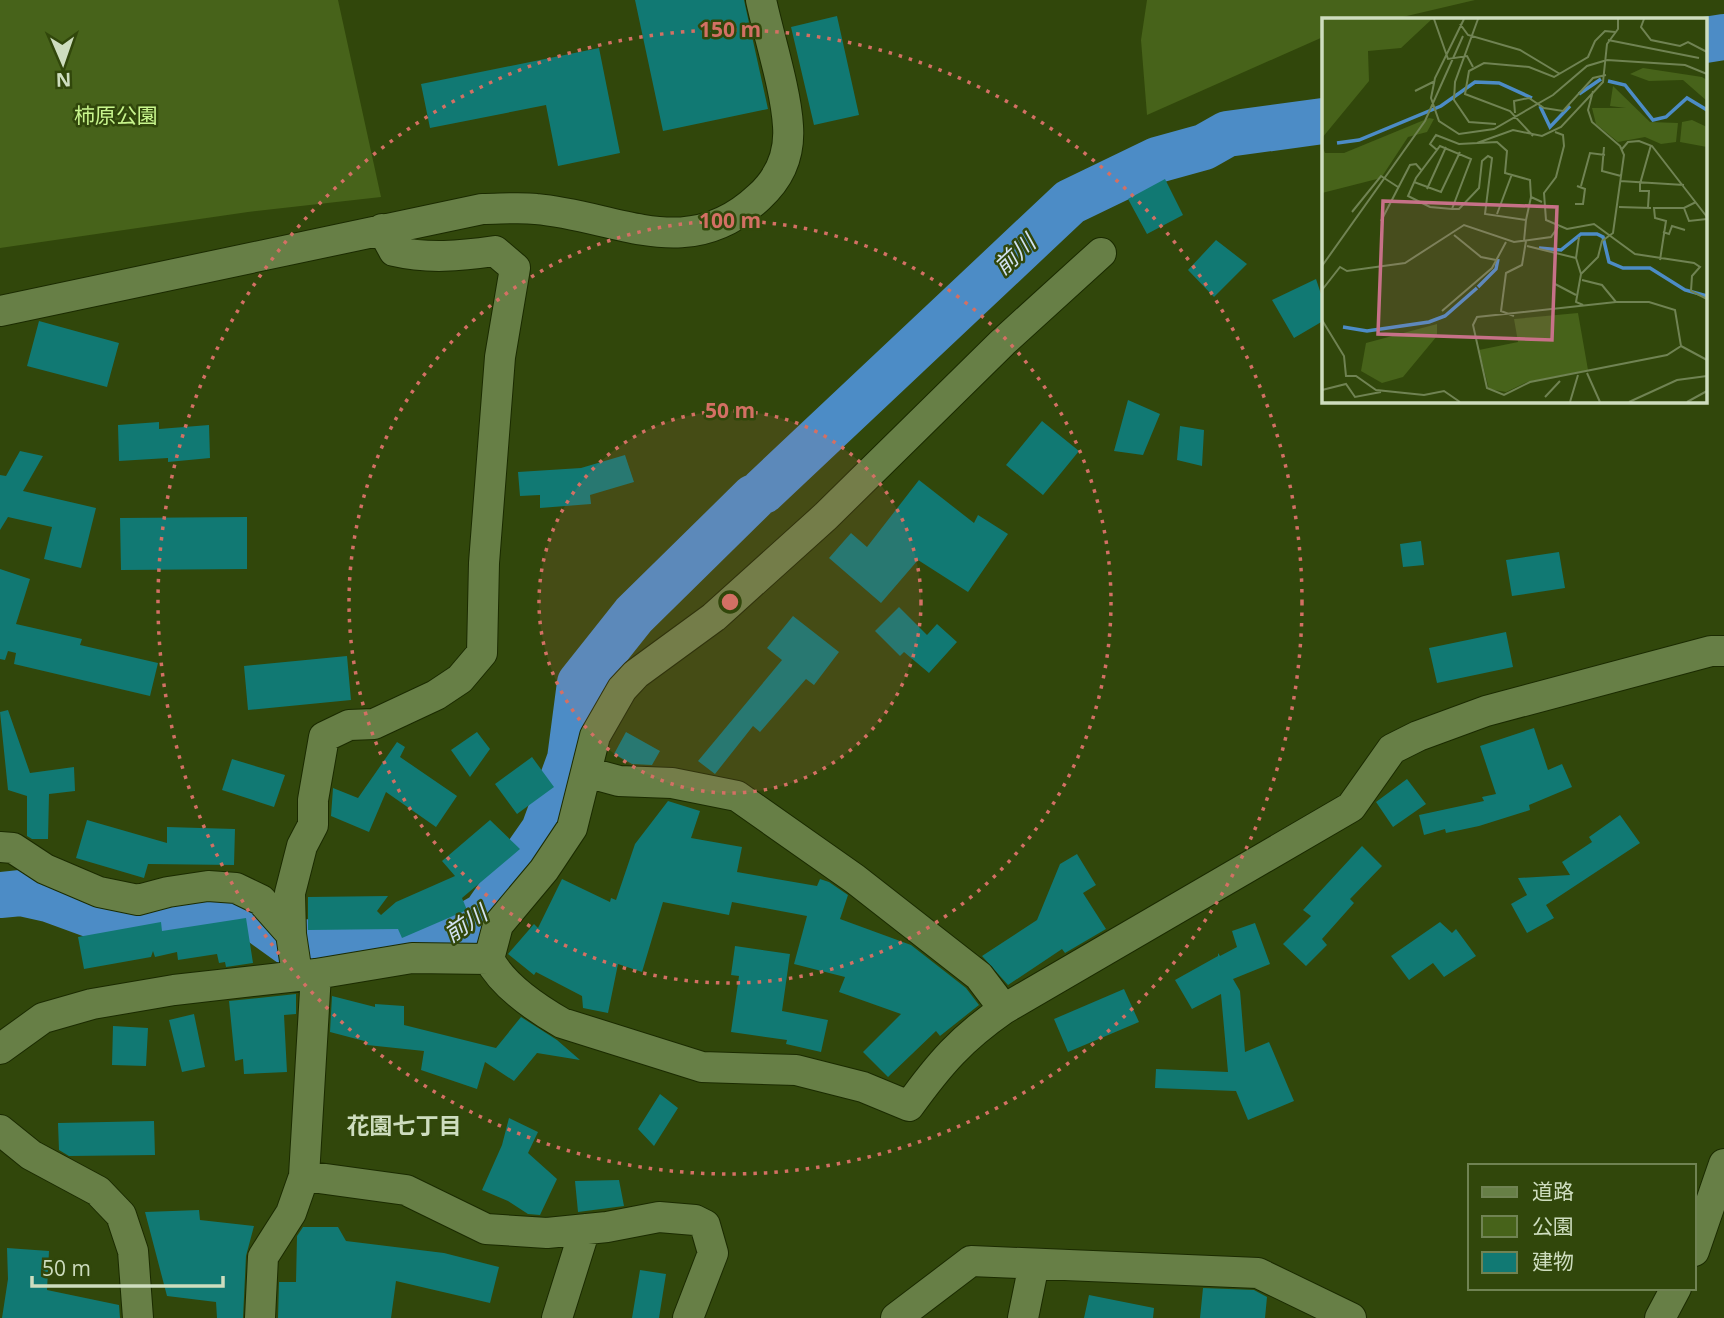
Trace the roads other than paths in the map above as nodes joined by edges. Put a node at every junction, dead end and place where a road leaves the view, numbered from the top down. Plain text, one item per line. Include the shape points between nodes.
1 (761, 0) edge
2 (382, 229) junction
3 (1101, 253) dead end
4 (0, 311) edge
5 (1724, 651) edge
6 (586, 772) junction
7 (0, 847) edge
8 (300, 959) junction
9 (489, 959) junction
10 (1004, 1009) junction
11 (0, 1049) edge
12 (0, 1130) edge
13 (1724, 1164) edge
14 (304, 1176) junction
15 (585, 1229) junction
16 (1696, 1245) edge
17 (1034, 1264) junction
18 (1675, 1290) edge
19 (138, 1318) edge
20 (260, 1318) edge
21 (557, 1318) edge
22 (688, 1318) edge
23 (896, 1318) edge
24 (1023, 1318) edge
25 (1351, 1318) edge
26 (1660, 1318) edge

1 - 2 street via 788,125 785,162 770,187 749,207 692,233 661,234 536,209 482,209
2 - 4 street
2 - 8 street via 394,251 452,257 495,251 514,268 500,357 482,653 460,679 436,695 374,724 349,725 324,737 313,825 302,846 290,893
3 - 6 street via 826,516 714,617 636,674 595,736
5 - 10 street via 1486,710 1418,736 1392,749 1351,807
6 - 9 street via 572,828 498,925
6 - 10 street via 619,781 672,783 737,796 979,976
7 - 8 street via 13,848 45,869 99,892 138,900 208,886 236,888 261,900
8 - 9 street
8 - 11 street via 43,1018
8 - 14 street
9 - 10 street via 495,971 542,1012 562,1023 702,1067 796,1070 863,1087 909,1106 967,1035
12 - 19 street via 31,1155 97,1191 121,1215 133,1251
13 - 16 street
14 - 15 street via 406,1190 486,1229 547,1233
14 - 20 street via 291,1213 263,1257
15 - 21 street
15 - 22 street via 659,1217 705,1225 713,1253
17 - 23 street via 971,1261
17 - 24 street
17 - 25 street via 1258,1273
18 - 26 street

